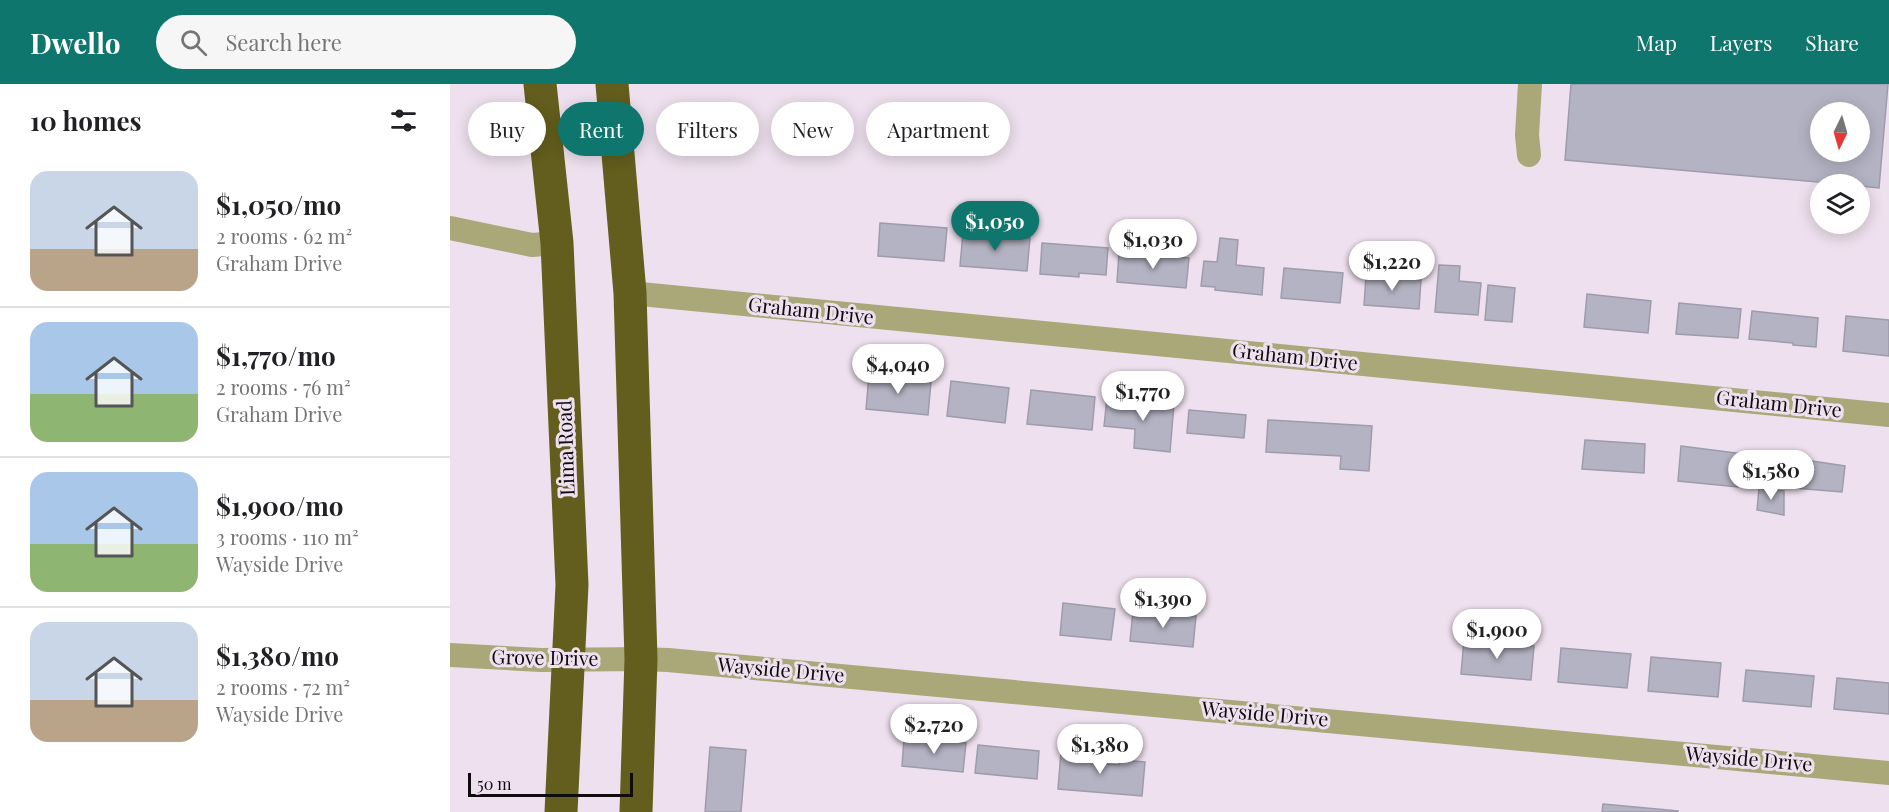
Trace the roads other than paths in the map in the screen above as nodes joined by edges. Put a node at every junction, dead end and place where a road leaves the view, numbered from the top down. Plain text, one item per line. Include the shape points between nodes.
1 (540, 84) edge
2 (612, 84) edge
3 (1530, 84) edge
4 (1529, 155) dead end
5 (450, 228) edge
6 (557, 243) junction
7 (630, 293) junction
8 (1889, 415) edge
9 (450, 655) edge
10 (641, 658) junction
11 (568, 661) junction
12 (1889, 772) edge
13 (561, 812) edge
14 (636, 812) edge

1 - 6 highway, Lima Road
2 - 7 highway
3 - 4 street
5 - 6 street via 532,245
6 - 11 highway, Lima Road via 572,585
7 - 8 street, Graham Drive
7 - 10 highway
9 - 11 street, Grove Drive
10 - 11 street, Grove Drive
10 - 12 street, Wayside Drive
10 - 14 highway
11 - 13 highway, Lima Road

